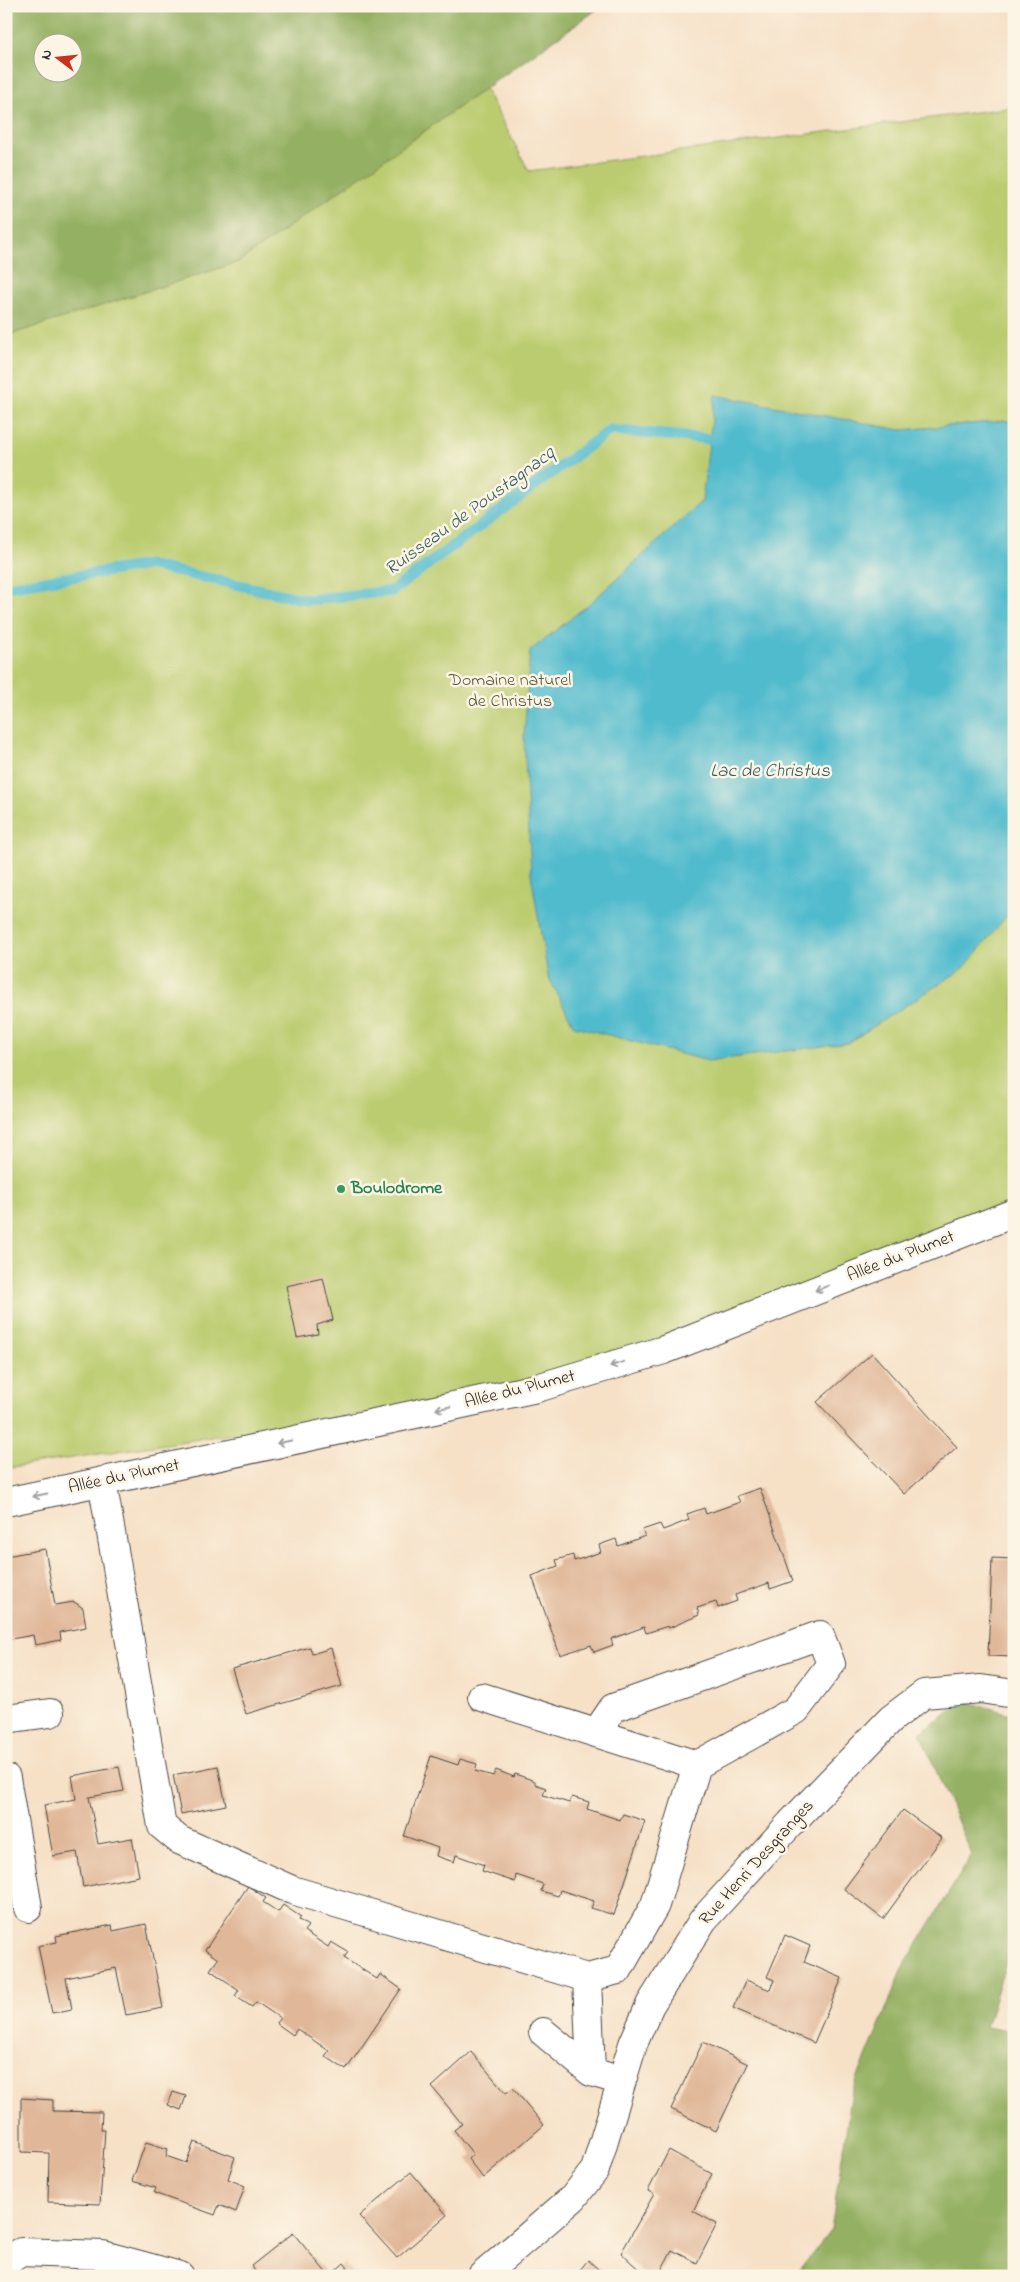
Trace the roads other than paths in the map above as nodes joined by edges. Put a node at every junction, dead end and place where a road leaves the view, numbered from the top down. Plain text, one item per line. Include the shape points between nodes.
1 (1014, 1213) edge
2 (102, 1481) junction
3 (6, 1502) edge
4 (1014, 1694) edge
5 (482, 1697) dead end
6 (50, 1712) dead end
7 (6, 1719) edge
8 (596, 1733) junction
9 (697, 1765) junction
10 (6, 1778) edge
11 (28, 1908) dead end
12 (587, 1978) junction
13 (544, 2032) dead end
14 (591, 2072) junction
15 (622, 2081) junction
16 (6, 2262) edge
17 (180, 2276) edge
18 (482, 2276) edge

1 -> 2 street, Allée du Plumet via 664,1350 548,1384
2 -> 3 street, Allée du Plumet
2 - 12 street via 162,1826 178,1840 292,1890
4 - 15 street, Rue Henri Desgranges via 981,1689 924,1694 891,1719 703,1920 650,2005
5 - 8 street
6 - 7 street
8 - 9 street
8 - 9 street via 613,1708 820,1635 831,1664 796,1710
9 - 12 street via 655,1904 618,1970
10 - 11 street
12 - 14 street
13 - 14 street
14 - 15 street
15 - 18 street, Rue Henri Desgranges via 595,2170 573,2198
16 - 17 street via 21,2252 103,2255

